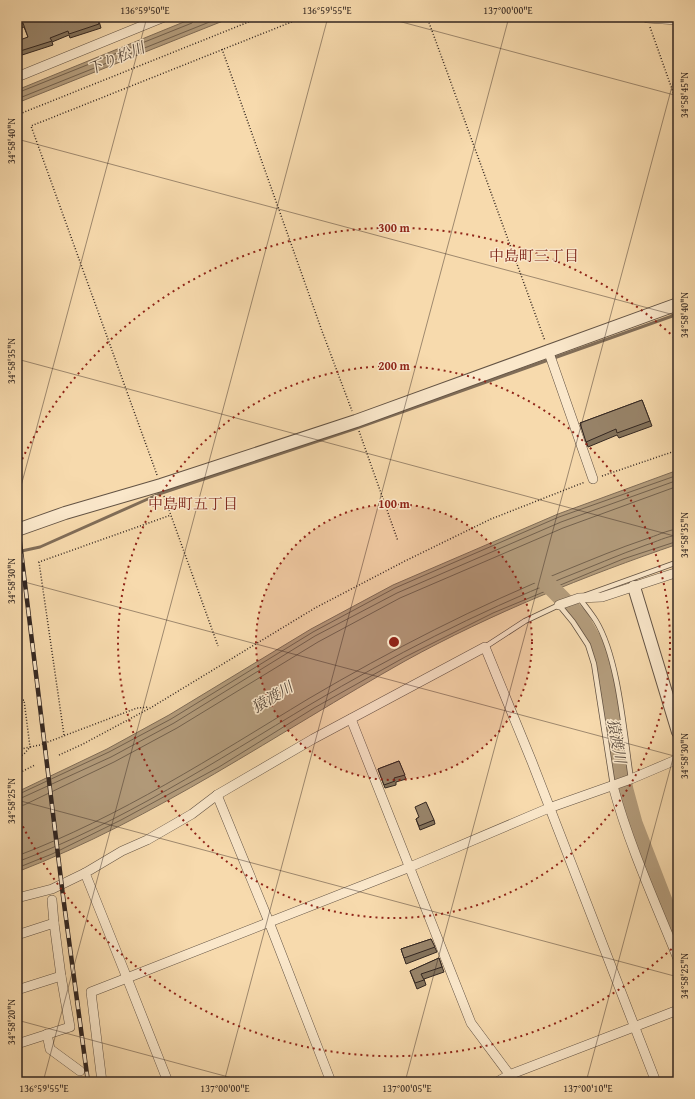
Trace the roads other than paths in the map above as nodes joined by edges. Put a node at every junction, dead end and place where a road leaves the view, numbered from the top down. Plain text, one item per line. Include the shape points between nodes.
1 (164, 17) edge
2 (647, 18) road end
3 (678, 20) edge
4 (17, 77) edge
5 (678, 304) edge
6 (549, 351) junction
7 (593, 479) road end
8 (17, 530) edge
9 (678, 562) edge
10 (678, 572) edge
11 (634, 586) junction
12 (579, 598) junction
13 (559, 605) junction
14 (485, 647) junction
15 (351, 719) junction
16 (678, 732) edge
17 (678, 759) edge
18 (631, 779) junction
19 (613, 786) junction
20 (217, 795) junction
21 (549, 808) junction
22 (410, 867) junction
23 (85, 873) junction
24 (17, 898) edge
25 (52, 900) dead end
26 (269, 922) junction
27 (54, 923) junction
28 (17, 935) edge
29 (678, 959) edge
30 (61, 976) junction
31 (127, 978) junction
32 (17, 990) edge
33 (678, 1010) edge
34 (634, 1027) junction
35 (47, 1034) junction
36 (17, 1044) edge
37 (80, 1071) dead end
38 (512, 1078) edge
39 (102, 1082) edge
40 (168, 1082) edge
41 (331, 1082) edge
42 (497, 1082) edge
43 (656, 1082) edge

1 - 4 street
2 - 3 street
5 - 6 street
6 - 7 street
6 - 8 street via 356,420
9 - 12 lane
10 - 11 street
11 - 12 street via 602,597
11 - 16 street
12 - 13 street
12 - 18 lane via 597,622 615,672
13 - 14 lane via 525,621
13 - 19 lane via 588,645 594,664
14 - 15 street
14 - 21 street
15 - 20 street
15 - 22 street
17 - 18 street
18 - 19 street
19 - 21 street
19 - 29 street via 649,890
20 - 23 street via 192,814
20 - 26 street
21 - 22 street
21 - 34 street
22 - 26 street
22 - 38 street via 471,1023
23 - 24 street via 52,889
23 - 31 street
25 - 27 street
26 - 31 street
26 - 41 street
27 - 28 street
27 - 30 street
30 - 32 street
30 - 35 street via 70,1027
31 - 39 street via 91,992
31 - 40 street
33 - 34 street
34 - 38 street
34 - 43 street
35 - 36 street
35 - 37 street via 50,1049
38 - 42 street

